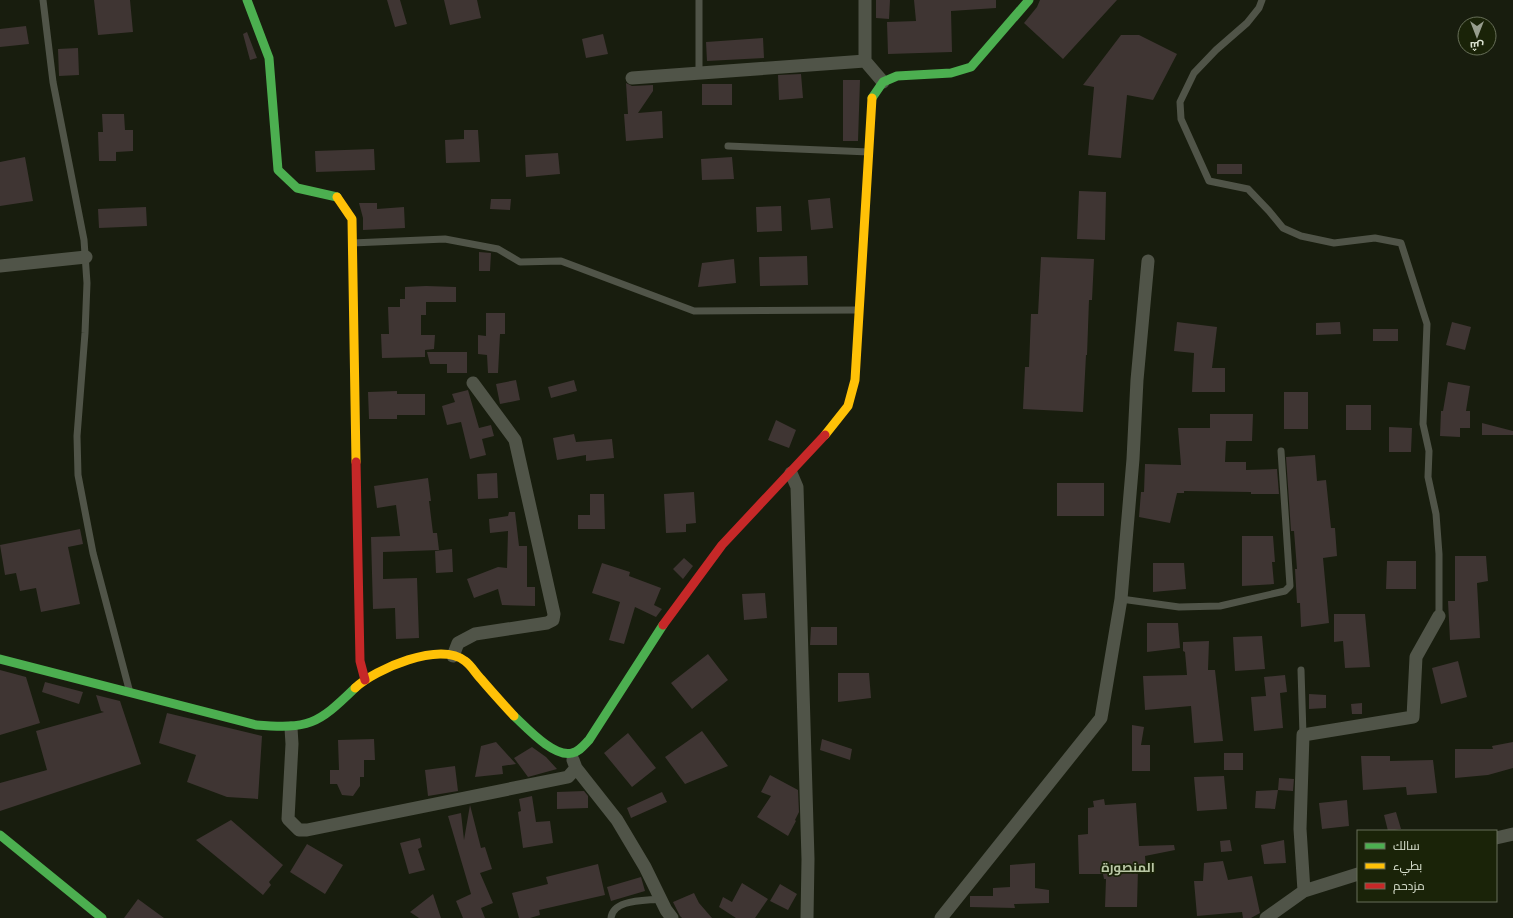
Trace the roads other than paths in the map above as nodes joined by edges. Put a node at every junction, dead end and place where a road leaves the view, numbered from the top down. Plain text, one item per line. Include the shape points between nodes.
1 (43, 0) edge
2 (247, 0) edge
3 (699, 0) edge
4 (865, 0) edge
5 (1029, 0) edge
6 (1262, 0) edge
7 (865, 61) junction
8 (700, 73) junction
9 (632, 78) dead end
10 (883, 82) junction
11 (728, 146) dead end
12 (869, 152) junction
13 (352, 243) junction
14 (86, 257) junction
15 (1148, 261) dead end
16 (0, 266) edge
17 (859, 310) junction
18 (473, 383) dead end
19 (1282, 451) dead end
20 (791, 473) junction
21 (1121, 599) junction
22 (1439, 616) joint
23 (453, 656) junction
24 (0, 659) edge
25 (1302, 670) dead end
26 (365, 680) junction
27 (130, 692) junction
28 (291, 728) junction
29 (1303, 735) junction
30 (571, 755) junction
31 (576, 768) junction
32 (0, 834) edge
33 (1513, 834) edge
34 (1497, 838) edge
35 (1357, 874) edge
36 (1304, 891) junction
37 (660, 899) junction
38 (102, 918) edge
39 (611, 918) edge
40 (672, 918) edge
41 (807, 918) edge
42 (941, 918) edge
43 (1266, 918) edge

1 - 14 lane via 52,82
2 - 13 street via 269,58 278,170 297,188 339,197 352,219
3 - 8 lane
4 - 7 street
5 - 10 street via 972,67 951,73 897,76
6 - 22 lane via 1247,23 1194,73 1180,102 1181,119 1209,181 1248,189 1283,228 1301,236 1334,243 1375,238 1401,243 1427,324 1423,424 1429,452 1428,477 1436,514
7 - 8 street
7 - 10 street
8 - 9 street
10 - 12 street via 872,96
11 - 12 lane
12 - 17 street
13 - 17 lane via 445,239 498,249 520,262 561,261 694,311
13 - 26 street via 360,661
14 - 16 street
14 - 27 lane via 85,332 77,436 78,475 93,553
15 - 21 street
17 - 20 street via 854,380 848,406 835,425
18 - 23 street via 515,440 554,614 553,620 547,624 475,634 458,643
19 - 21 lane via 1290,586 1285,591 1220,606 1179,607
20 - 30 street via 722,544 665,623 589,740
20 - 41 street via 797,487 808,859
21 - 42 street via 1101,718
22 - 29 street via 1416,657 1413,716
23 - 26 street via 438,654 416,659 380,671
23 - 30 street via 465,660 516,719 543,742 561,754
24 - 27 street
25 - 29 lane
26 - 28 street via 321,718 307,725
27 - 28 street via 256,725
28 - 31 street via 288,819 298,830 568,777
29 - 36 street via 1300,829
30 - 31 street
31 - 37 street via 618,820
32 - 38 street
33 - 34 street
35 - 36 street
36 - 43 street
37 - 39 lane via 619,905 613,910
37 - 40 street

